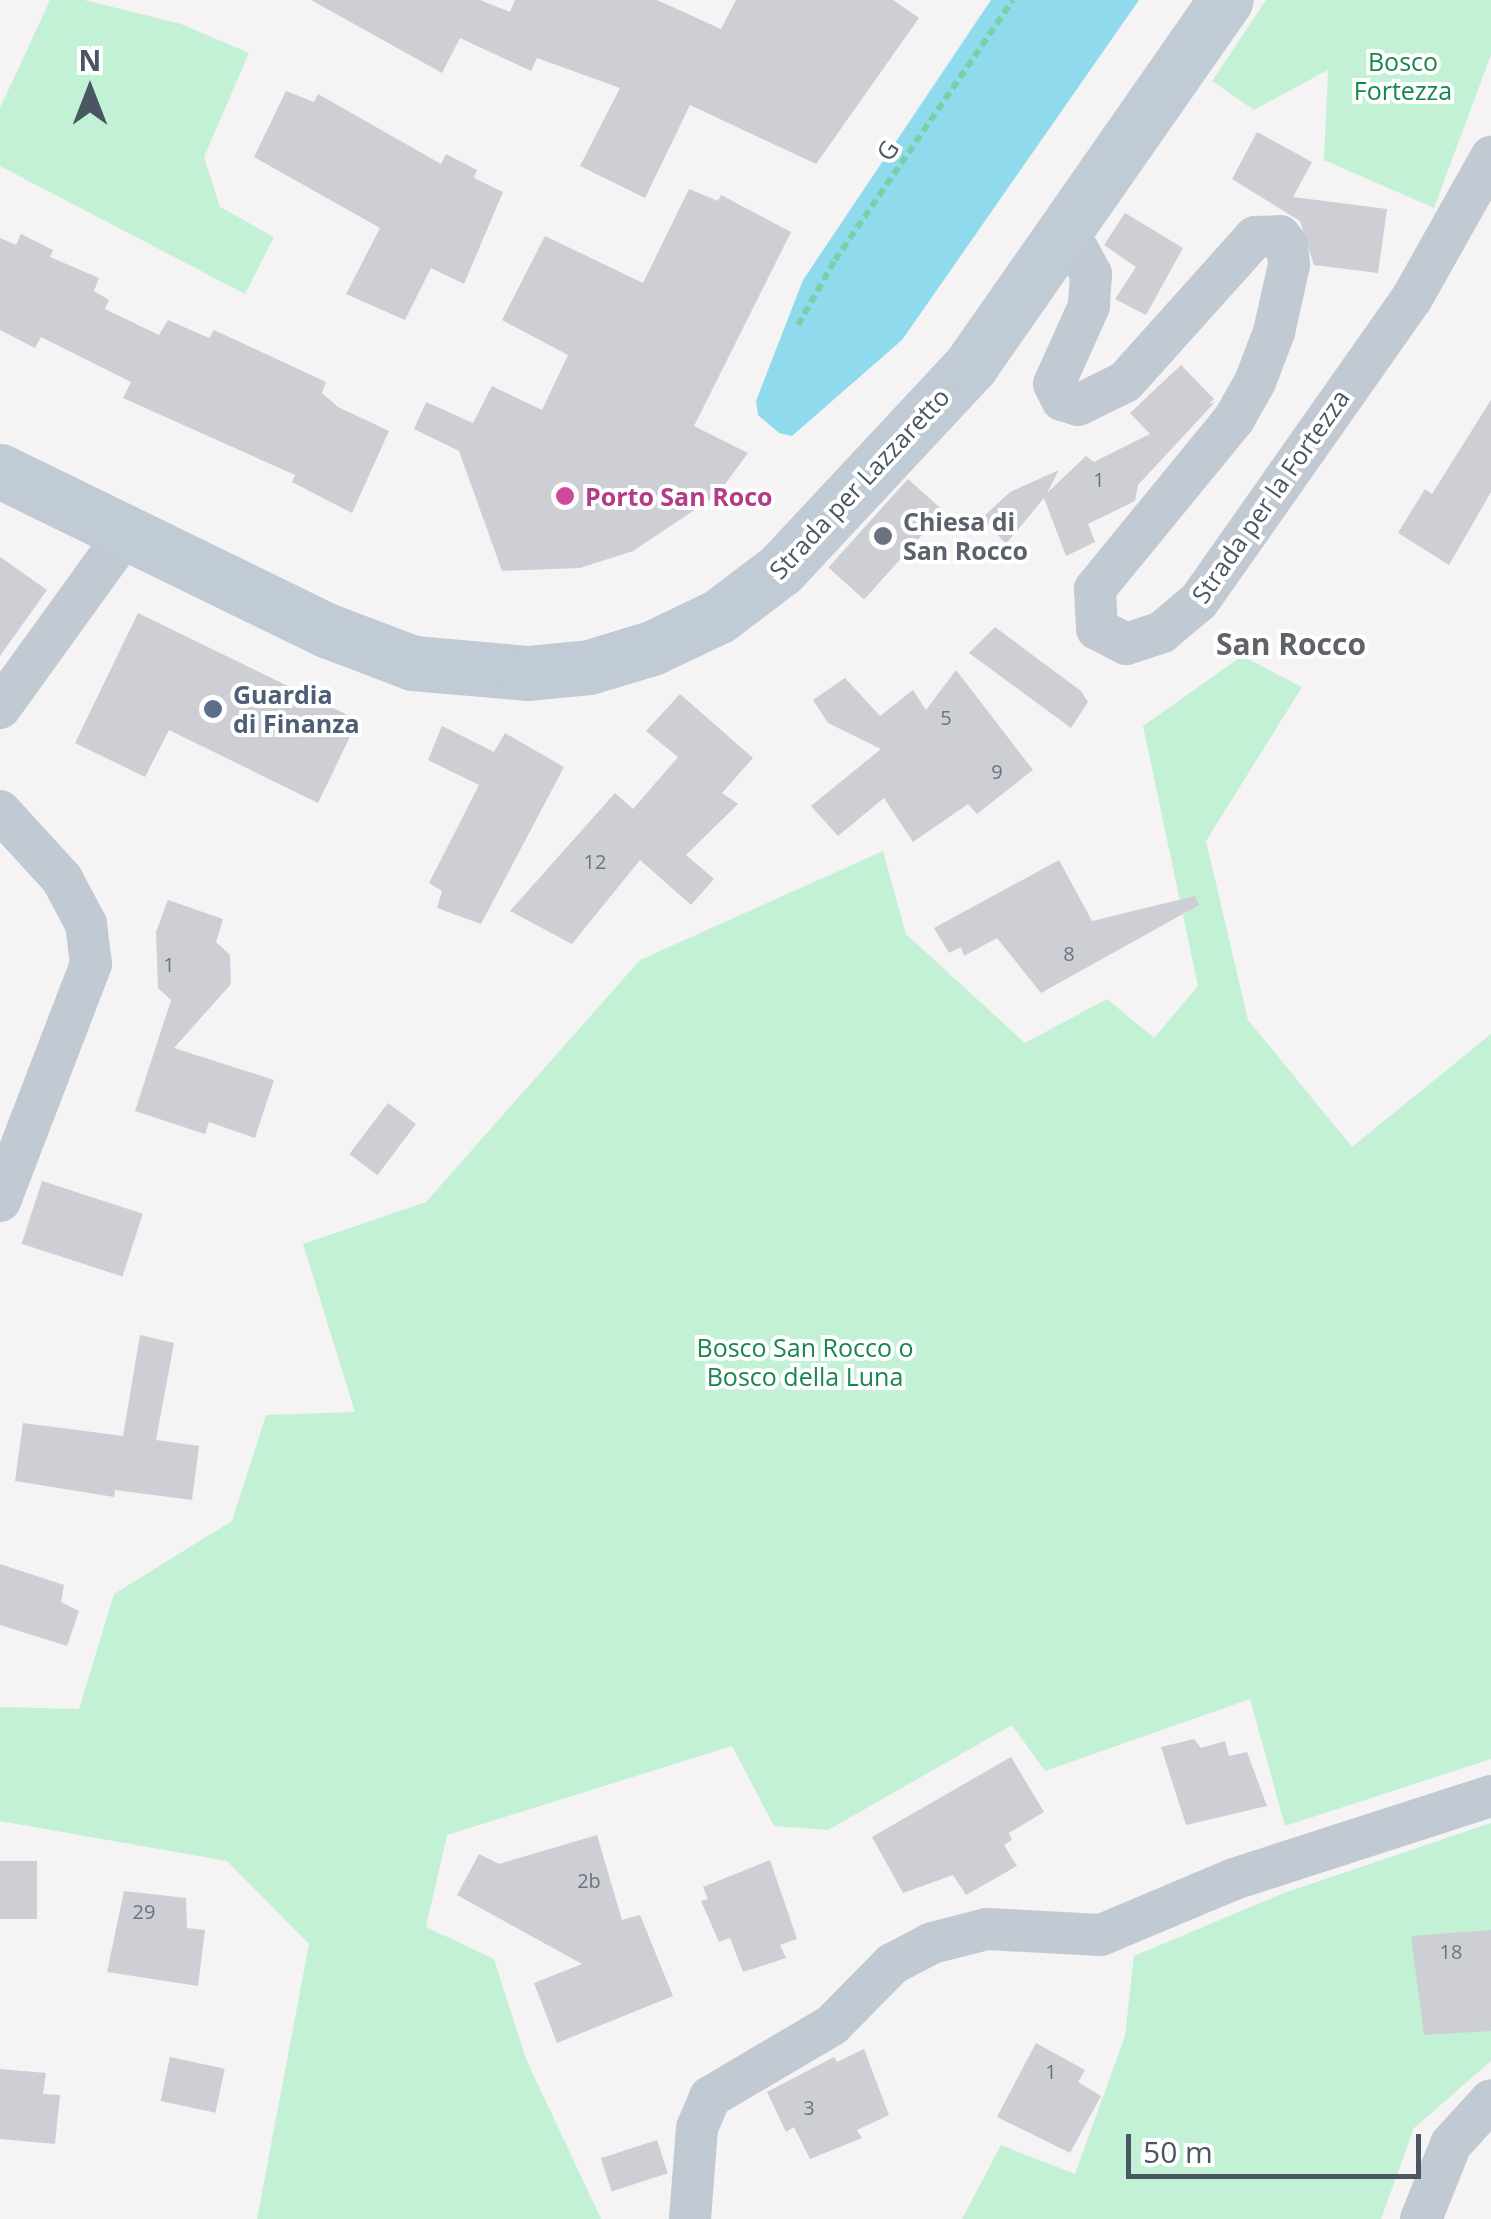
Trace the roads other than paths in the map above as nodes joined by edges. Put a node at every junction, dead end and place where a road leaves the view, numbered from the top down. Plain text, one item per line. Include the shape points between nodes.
1 (1226, 0) edge
2 (1491, 157) edge
3 (1066, 228) junction
4 (0, 471) edge
5 (126, 532) junction
6 (0, 708) edge
7 (0, 810) edge
8 (0, 1201) edge
9 (1491, 1796) edge
10 (1491, 2100) edge
11 (690, 2219) edge
12 (1421, 2219) edge

1 - 3 main road, Strada per Lazzaretto
2 - 3 street, Strada per la Fortezza via 1412,298 1199,601 1162,632 1126,644 1097,629 1095,589 1234,418 1274,332 1287,245 1280,236 1255,237 1125,382 1078,406 1062,400 1054,384 1089,306 1092,274
3 - 5 main road, Strada per Lazzaretto via 971,364 805,546 719,616 637,653 528,674 414,663 326,630
4 - 5 main road, Strada per Lazzaretto
5 - 6 street
7 - 8 street via 62,879 86,924 92,964
9 - 11 street via 1234,1879 1101,1936 988,1929 932,1944 892,1964 832,2025 710,2098 692,2160
10 - 12 street via 1451,2144

